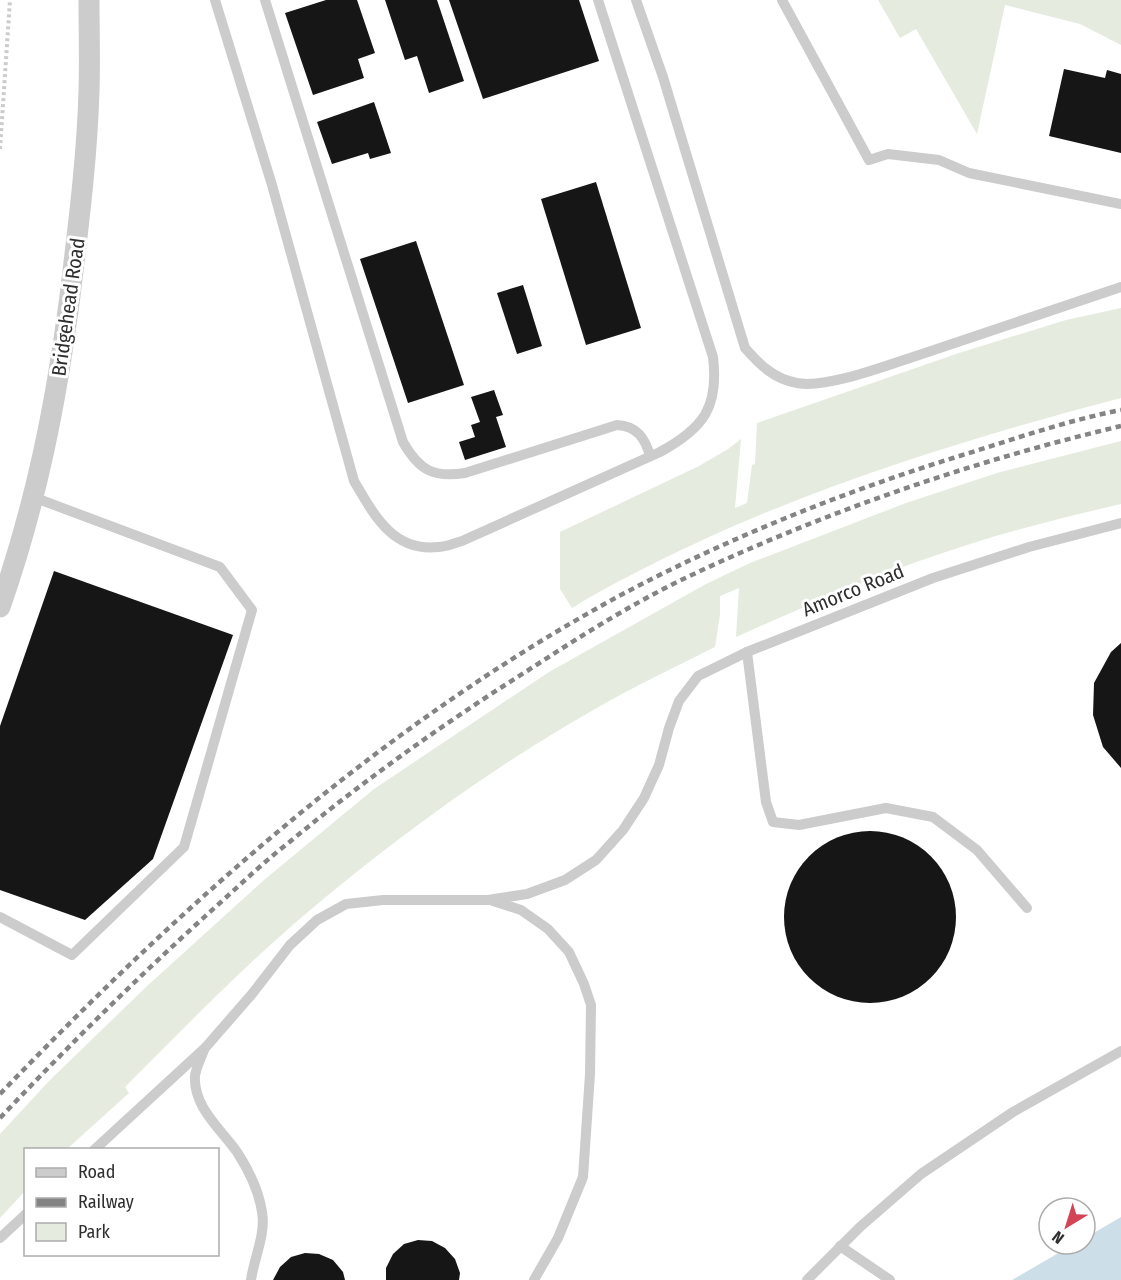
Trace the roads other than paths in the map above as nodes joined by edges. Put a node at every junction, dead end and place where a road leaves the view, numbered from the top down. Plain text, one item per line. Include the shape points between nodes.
1 (89, 0) edge
2 (215, 0) edge
3 (265, 0) edge
4 (598, 0) edge
5 (636, 0) edge
6 (782, 0) edge
7 (1121, 204) edge
8 (1121, 287) edge
9 (650, 456) junction
10 (33, 497) junction
11 (1121, 523) edge
12 (0, 607) edge
13 (747, 652) junction
14 (488, 900) junction
15 (1027, 908) dead end
16 (0, 917) edge
17 (205, 1048) junction
18 (1121, 1051) edge
19 (95, 1148) edge
20 (24, 1216) edge
21 (0, 1238) edge
22 (840, 1246) junction
23 (250, 1280) edge
24 (534, 1280) edge
25 (807, 1280) edge
26 (890, 1280) edge

1 - 10 street, Bridgehead Road via 89,93 80,216 60,372
2 - 9 lane via 272,185 354,481 376,518 392,535 417,546 439,547 462,541
3 - 9 lane via 403,442 411,456 433,473 448,476 617,425 626,425 643,437
4 - 9 lane via 713,357 713,395 698,426 683,440
5 - 8 lane via 745,348 779,378 798,384 839,380
6 - 7 lane via 869,160 888,154 939,160 969,173
10 - 12 street, Bridgehead Road
10 - 16 lane via 220,567 252,610 184,847 72,955
11 - 13 lane, Amorco Road via 922,582
13 - 14 lane, Amorco Road via 698,676 679,701 644,798 596,860 556,884 527,894
13 - 15 lane via 766,802 773,822 799,825 886,808 933,817 976,850
14 - 17 lane via 346,904 317,920 290,945
14 - 24 lane via 521,910 548,928 569,952 591,1005 582,1177 558,1238
17 - 19 lane
17 - 23 lane via 195,1075 197,1094 238,1153 256,1189 262,1212 263,1227
18 - 22 lane via 1013,1112 921,1173
20 - 21 lane
22 - 25 lane
22 - 26 lane

